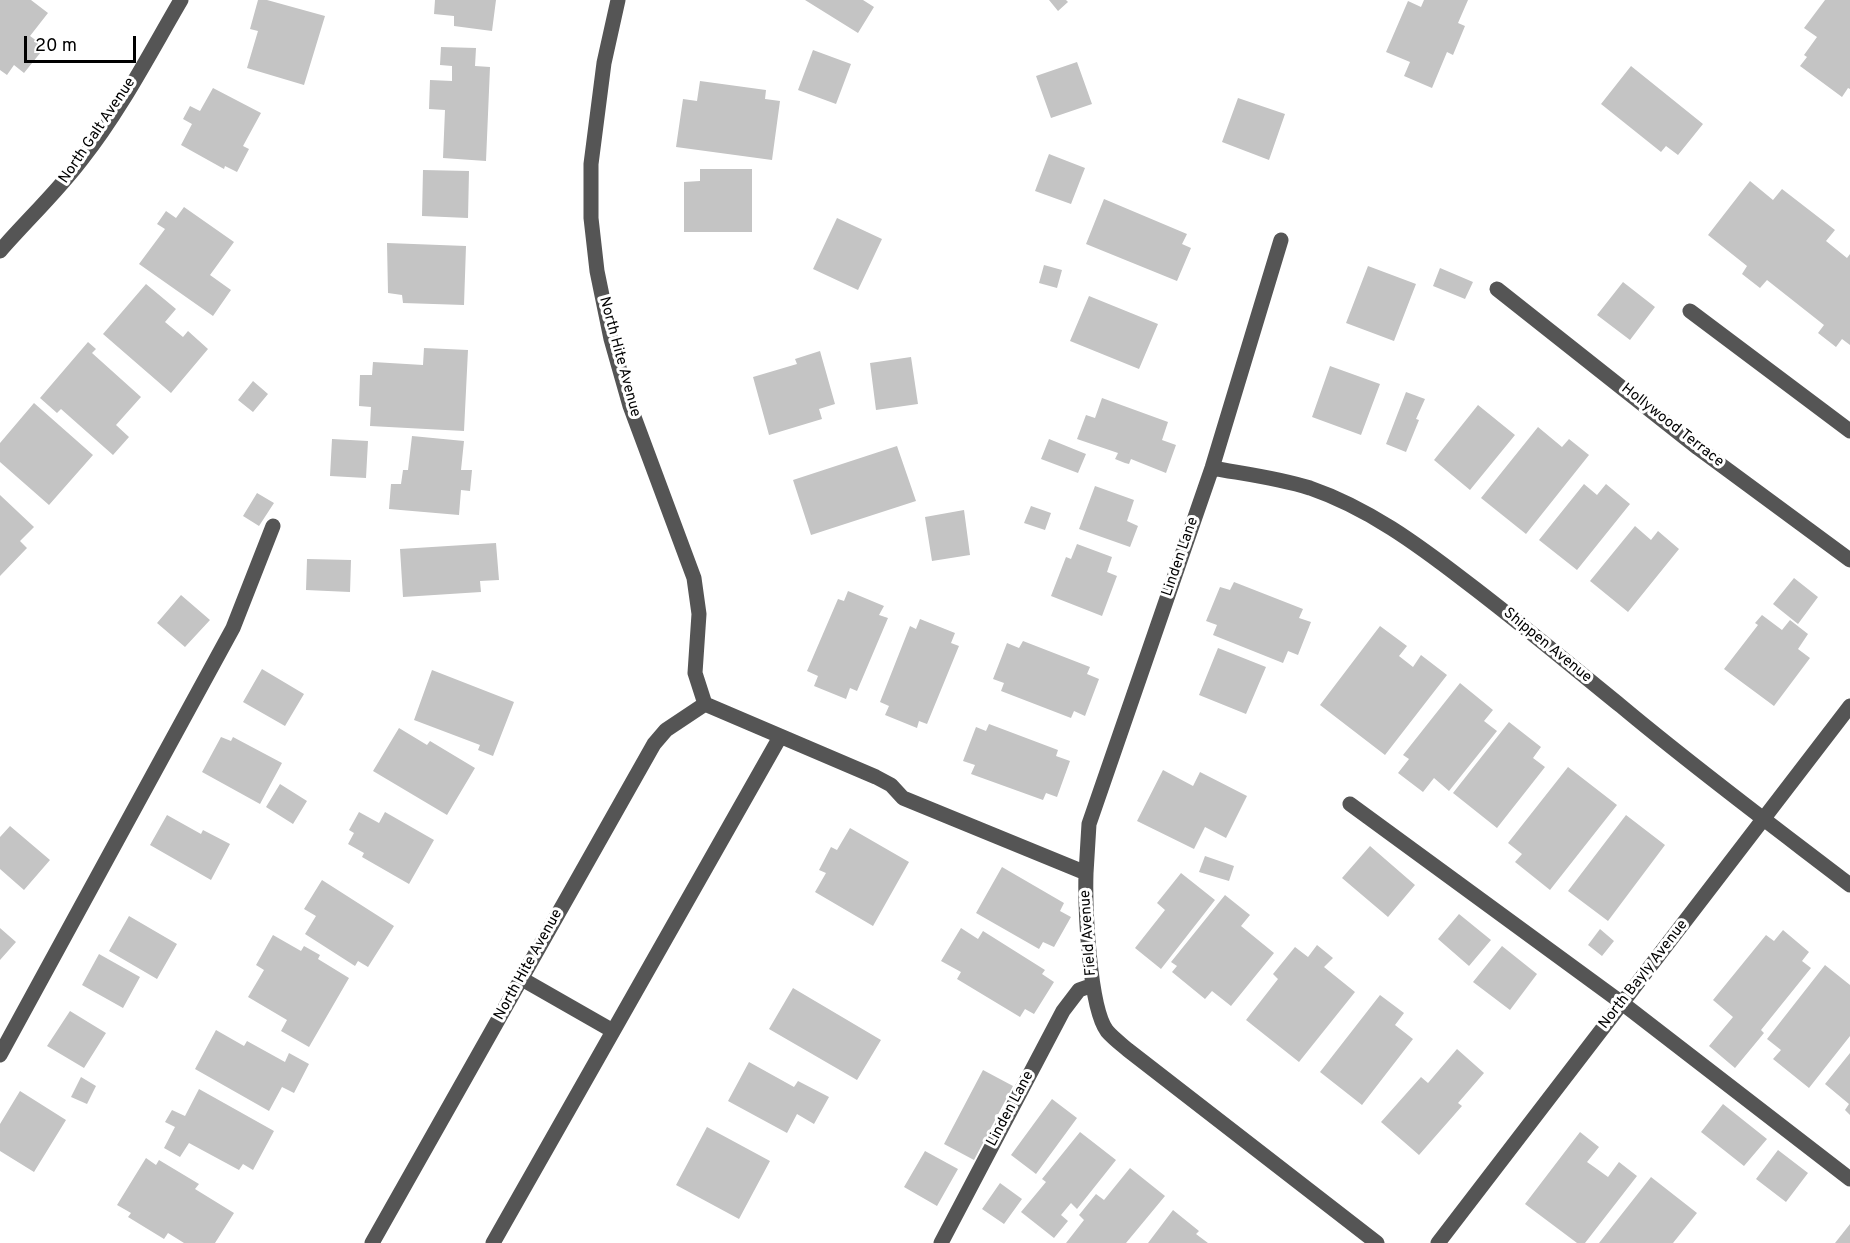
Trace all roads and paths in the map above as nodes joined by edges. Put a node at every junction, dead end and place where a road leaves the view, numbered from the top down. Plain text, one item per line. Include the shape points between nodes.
1 (181, 0) edge
2 (618, 0) edge
3 (1281, 240) dead end
4 (0, 251) edge
5 (1497, 289) dead end
6 (1690, 311) dead end
7 (1850, 431) edge
8 (1212, 468) junction
9 (273, 526) dead end
10 (1850, 560) edge
11 (705, 704) junction
12 (1850, 706) edge
13 (780, 737) junction
14 (1350, 804) dead end
15 (1764, 819) junction
16 (1086, 873) junction
17 (1850, 885) edge
18 (522, 979) junction
19 (1093, 985) junction
20 (1622, 1003) junction
21 (613, 1031) junction
22 (0, 1055) edge
23 (1850, 1179) edge
24 (372, 1243) edge
25 (493, 1243) edge
26 (940, 1243) edge
27 (1377, 1243) edge
28 (1438, 1243) edge

1 - 4 street, North Galt Avenue via 84,157
2 - 11 street, North Hite Avenue via 604,63 591,164 591,218 597,271 630,406 694,578 699,615 695,673
3 - 8 street, Linden Lane
5 - 10 street, Hollywood Terrace via 1698,448
6 - 7 street
8 - 15 street, Shippen Avenue via 1278,479 1371,515 1518,622
8 - 16 street, Linden Lane via 1089,824
9 - 22 street via 233,628
11 - 13 street, Field Avenue
11 - 18 street, North Hite Avenue via 666,730 654,744
12 - 15 street, North Bayly Avenue
13 - 16 street, Field Avenue via 891,784 903,798
13 - 21 street
14 - 20 street
15 - 17 street, Shippen Avenue
15 - 20 street, North Bayly Avenue
16 - 19 street, Field Avenue
18 - 21 street
18 - 24 street, North Hite Avenue
19 - 26 street, Linden Lane via 1079,990 1063,1011
19 - 27 street, Field Avenue via 1107,1031
20 - 23 street
20 - 28 street, North Bayly Avenue
21 - 25 street

